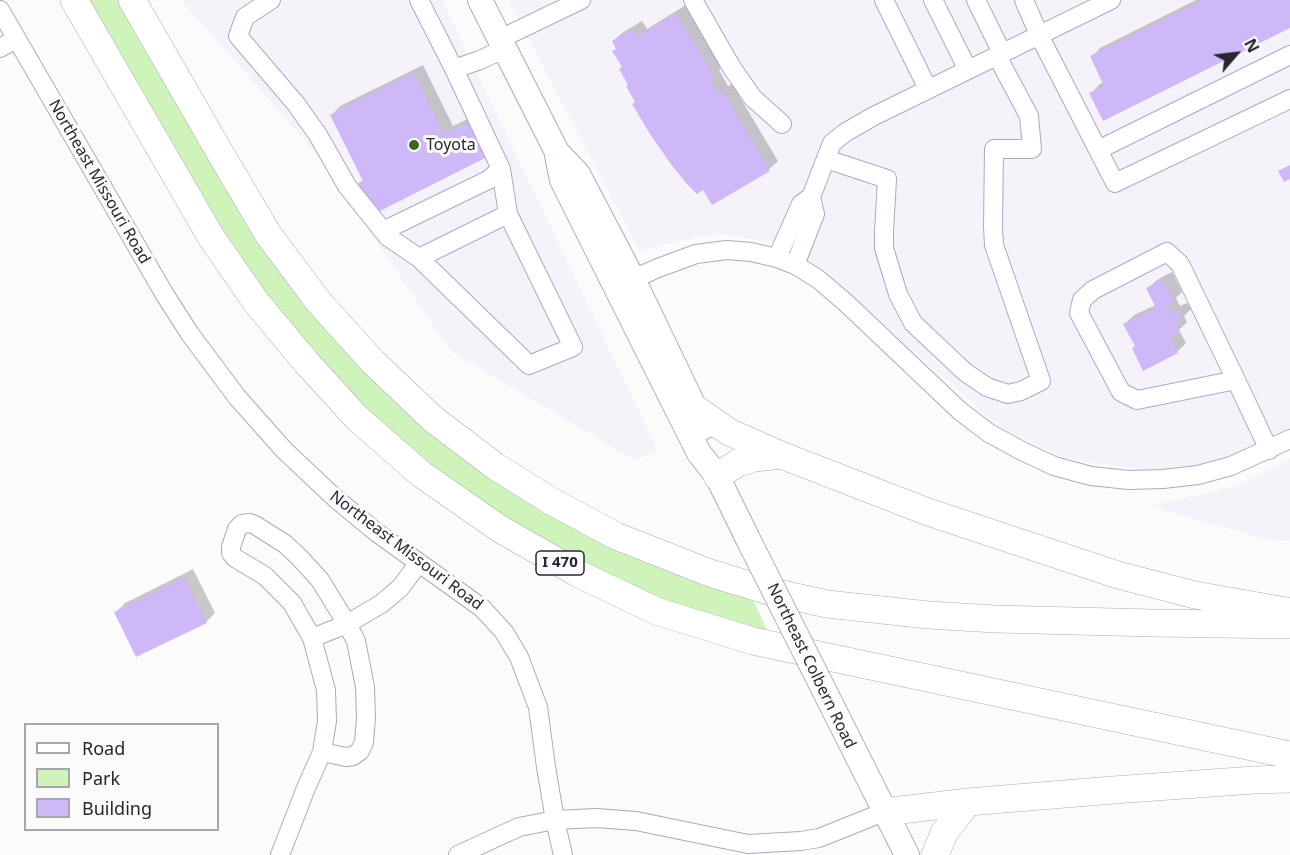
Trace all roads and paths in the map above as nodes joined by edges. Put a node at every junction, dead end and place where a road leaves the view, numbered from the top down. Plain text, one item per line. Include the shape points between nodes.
1 (74, 0) edge
2 (132, 0) edge
3 (271, 0) edge
4 (419, 0) edge
5 (480, 0) edge
6 (582, 0) edge
7 (693, 0) edge
8 (884, 0) edge
9 (933, 0) edge
10 (975, 0) edge
11 (1024, 0) edge
12 (1111, 0) edge
13 (0, 10) edge
14 (1039, 35) junction
15 (16, 39) junction
16 (502, 44) junction
17 (0, 48) edge
18 (1000, 54) junction
19 (1290, 55) edge
20 (454, 69) junction
21 (968, 70) junction
22 (928, 89) junction
23 (1290, 99) edge
24 (782, 124) dead end
25 (555, 150) junction
26 (1098, 150) junction
27 (826, 159) junction
28 (501, 169) junction
29 (811, 197) junction
30 (508, 213) junction
31 (383, 231) junction
32 (419, 258) junction
33 (777, 258) junction
34 (795, 265) junction
35 (633, 279) junction
36 (1236, 380) junction
37 (696, 409) junction
38 (1290, 439) edge
39 (1269, 450) junction
40 (781, 455) junction
41 (717, 476) junction
42 (419, 563) junction
43 (1290, 612) edge
44 (347, 624) junction
45 (1290, 625) edge
46 (312, 638) junction
47 (322, 752) junction
48 (1290, 755) edge
49 (1290, 779) edge
50 (968, 802) junction
51 (884, 812) junction
52 (555, 820) junction
53 (280, 855) edge
54 (458, 855) edge
55 (563, 855) edge
56 (907, 855) edge
57 (934, 855) edge

1 - 48 highway, I 470 via 211,237 256,302 357,418 421,474 500,529 579,574 656,611 753,641
2 - 45 highway via 268,234 318,300 373,362 433,419 495,466 551,501 616,536 710,573 827,604 996,619
3 - 31 street via 245,17 238,36 296,104 347,186
4 - 20 street
5 - 16 main road, Northeast Colbern Road
6 - 16 street
7 - 24 street via 753,98
8 - 22 street
9 - 21 street
10 - 18 street
11 - 14 street
12 - 14 street
13 - 15 street, Northeast Missouri Road
14 - 18 street
14 - 26 street
15 - 17 street
15 - 42 street, Northeast Missouri Road via 165,295 213,366 259,423 309,475
16 - 20 street via 480,60
16 - 25 main road, Northeast Colbern Road
18 - 21 street
18 - 27 street via 1029,116 1032,149 994,149 994,245 1041,381 1008,394 987,387 965,372 913,323 898,294 884,248 888,179
19 - 26 street
20 - 28 street
21 - 22 street
22 - 27 street via 846,132 832,143
23 - 26 street via 1115,183
25 - 35 main road, Northeast Colbern Road via 578,174
25 - 41 main road, Northeast Colbern Road via 562,180 699,453
27 - 29 street
28 - 30 street
28 - 31 street via 488,180
29 - 33 street via 801,204
29 - 34 street via 815,214
30 - 32 street
30 - 32 street via 573,347 529,365
31 - 32 street
33 - 34 street
33 - 35 street via 727,250 696,254
34 - 39 street via 845,302 989,434 1054,466 1092,476 1163,479 1231,466
35 - 37 main road, Northeast Colbern Road
36 - 36 street via 1180,264 1167,252 1093,290 1082,300 1079,313 1121,392 1137,400
36 - 39 street
37 - 40 highway via 729,432
37 - 41 main road, Northeast Colbern Road via 714,448
38 - 39 street
40 - 41 highway via 738,463
40 - 43 highway via 928,512 1118,575 1195,595
41 - 51 main road, Northeast Colbern Road, bridge
42 - 44 street via 400,588
42 - 52 street, Northeast Missouri Road via 483,608 519,657 537,707
44 - 46 street
44 - 46 street via 321,580 299,557 255,525 242,524 231,553 265,576 292,603
44 - 47 street via 356,641 365,687 364,742 353,756
46 - 47 street via 326,690
47 - 53 street
49 - 50 highway
50 - 51 highway
50 - 57 highway via 944,833
51 - 52 street via 819,838 748,844 636,821
51 - 56 main road, Northeast Colbern Road
52 - 54 street via 519,827
52 - 55 street, Northeast Missouri Road

